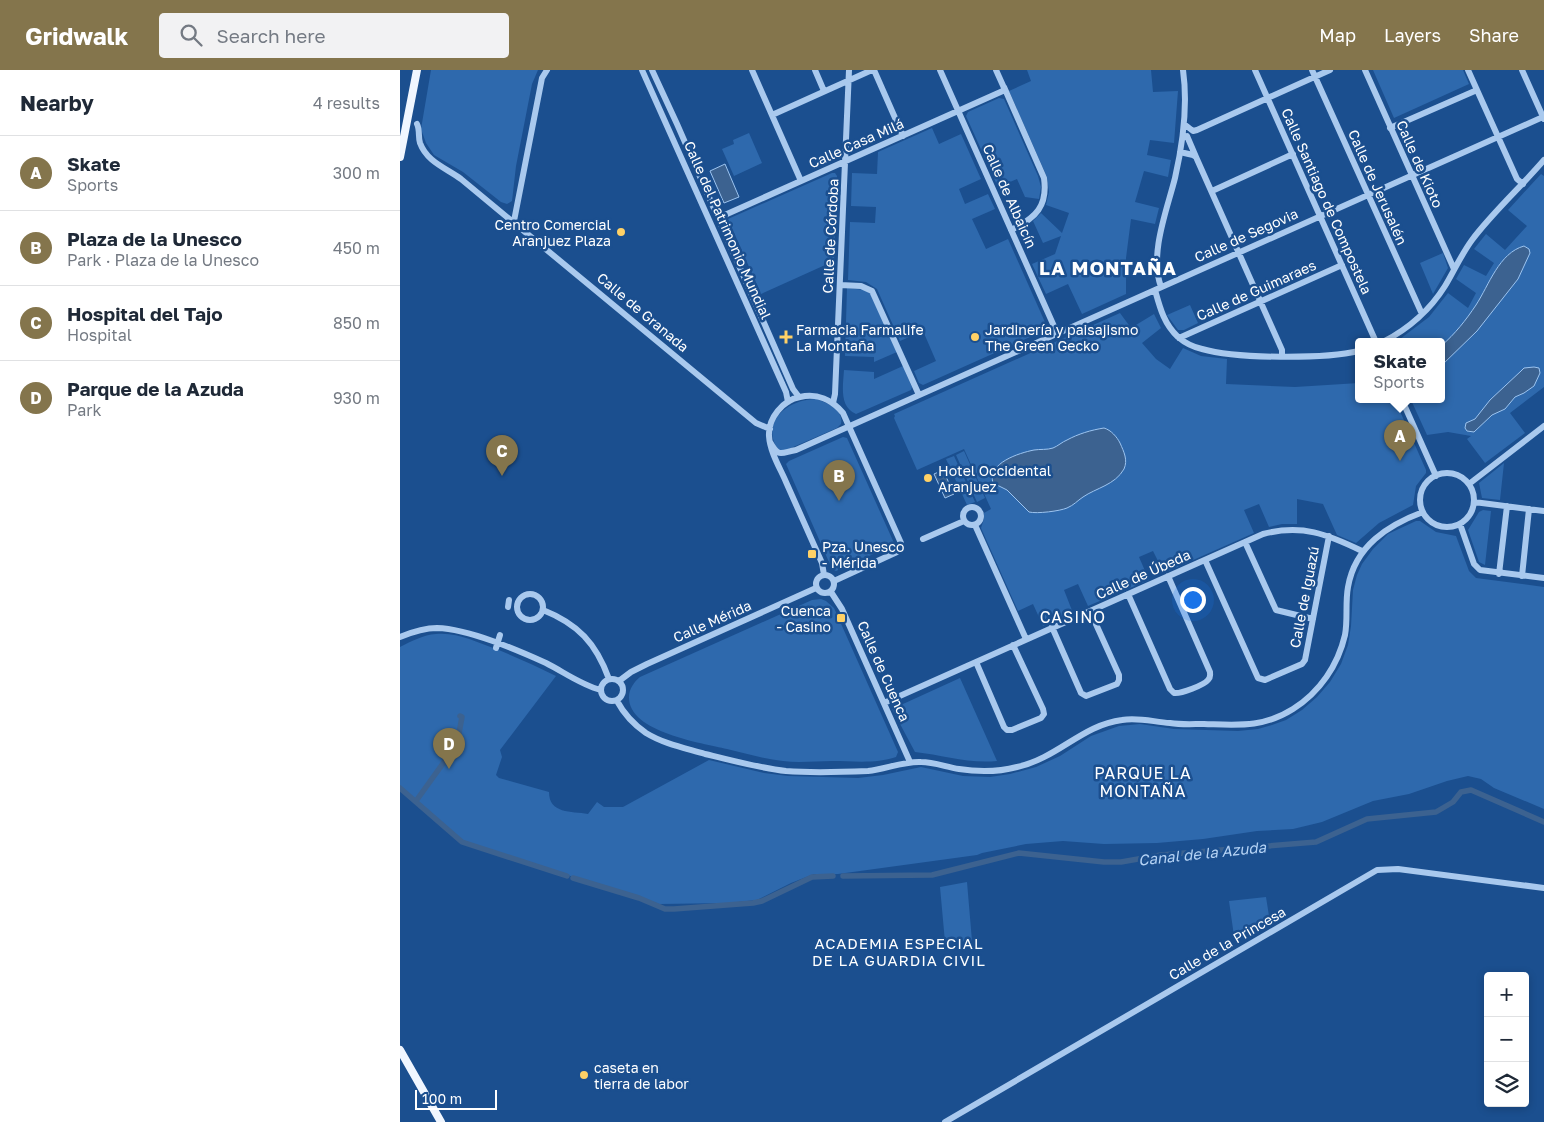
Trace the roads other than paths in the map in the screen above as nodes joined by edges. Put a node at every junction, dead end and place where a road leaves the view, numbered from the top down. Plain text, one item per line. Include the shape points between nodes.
1 (417, 70) edge
2 (548, 70) edge
3 (642, 70) edge
4 (652, 70) edge
5 (752, 70) edge
6 (815, 70) edge
7 (849, 70) edge
8 (873, 70) edge
9 (940, 70) edge
10 (997, 70) edge
11 (1183, 70) edge
12 (1256, 70) edge
13 (1312, 70) edge
14 (1330, 70) edge
15 (1365, 70) edge
16 (1468, 70) edge
17 (1522, 70) edge
18 (1315, 77) junction
19 (849, 80) junction
20 (1005, 90) junction
21 (1477, 90) junction
22 (824, 91) junction
23 (1268, 98) junction
24 (958, 111) junction
25 (772, 115) junction
26 (1544, 118) edge
27 (416, 124) dead end
28 (1184, 124) junction
29 (1390, 128) junction
30 (1193, 131) junction
31 (903, 136) junction
32 (1498, 136) junction
33 (1184, 137) junction
34 (1180, 152) junction
35 (1293, 154) junction
36 (400, 157) edge
37 (1196, 157) junction
38 (846, 160) junction
39 (1544, 160) edge
40 (1412, 175) junction
41 (801, 181) junction
42 (1523, 184) junction
43 (1212, 191) junction
44 (1368, 195) junction
45 (1321, 216) junction
46 (718, 218) junction
47 (514, 221) junction
48 (1011, 230) junction
49 (1239, 252) junction
50 (1342, 265) junction
51 (1454, 269) junction
52 (840, 286) junction
53 (1158, 289) junction
54 (1261, 301) junction
55 (1422, 314) junction
56 (1057, 333) junction
57 (1179, 338) junction
58 (1374, 338) edge
59 (1389, 338) edge
60 (1355, 352) edge
61 (1282, 356) junction
62 (919, 395) junction
63 (799, 397) junction
64 (788, 402) junction
65 (833, 403) junction
66 (1403, 403) edge
67 (845, 416) junction
68 (850, 426) junction
69 (1544, 426) edge
70 (770, 429) junction
71 (830, 435) junction
72 (770, 442) junction
73 (794, 451) junction
74 (783, 476) junction
75 (1436, 476) junction
76 (1469, 484) junction
77 (1474, 502) junction
78 (1507, 506) junction
79 (1529, 509) junction
80 (1544, 511) edge
81 (1424, 512) junction
82 (964, 521) junction
83 (1460, 524) junction
84 (975, 525) junction
85 (1329, 536) junction
86 (923, 540) dead end
87 (1245, 542) junction
88 (1362, 551) junction
89 (1206, 560) junction
90 (1499, 574) junction
91 (824, 575) junction
92 (1168, 576) junction
93 (1522, 576) junction
94 (1544, 578) edge
95 (834, 581) junction
96 (816, 588) junction
97 (831, 592) junction
98 (1128, 594) junction
99 (543, 610) junction
100 (1090, 611) junction
101 (1313, 619) junction
102 (1052, 627) junction
103 (500, 635) dead end
104 (400, 638) edge
105 (1026, 639) junction
106 (1013, 645) junction
107 (497, 646) junction
108 (976, 662) junction
109 (609, 679) junction
110 (619, 681) junction
111 (601, 690) junction
112 (617, 701) junction
113 (884, 703) junction
114 (910, 762) junction
115 (1544, 888) edge
116 (400, 1050) edge
117 (441, 1122) edge
118 (944, 1122) edge

1 - 36 main road
2 - 47 street via 542,78
3 - 64 street, Calle del Patrimonio Mundial
4 - 46 street, Calle del Patrimonio Mundial
5 - 25 street
6 - 22 street
7 - 19 street, Calle de Córdoba
8 - 19 street
8 - 31 street
9 - 24 street, Calle de Albaicín
10 - 20 street
11 - 28 street
12 - 23 street, Calle Santiago de Compostela
13 - 18 street, Calle de Jerusalén
14 - 18 street
15 - 29 street, Calle de Kioto
16 - 21 street
17 - 26 street
18 - 23 street
18 - 44 street, Calle de Jerusalén
19 - 22 street
19 - 38 street, Calle de Córdoba
20 - 24 street, Calle Casa Milá
20 - 48 street via 1044,178 1045,187 1042,205 1036,214
21 - 29 street
21 - 32 street
22 - 25 street
23 - 30 street
23 - 35 street, Calle Santiago de Compostela
24 - 31 street, Calle Casa Milá
24 - 48 street, Calle de Albaicín
25 - 41 street
26 - 32 street, Calle de Segovia
27 - 47 street via 419,141 428,157
28 - 30 street
28 - 33 street
29 - 40 street, Calle de Kioto
30 - 33 street
31 - 38 street, Calle Casa Milá
32 - 40 street, Calle de Segovia
32 - 42 street via 1517,178
33 - 34 street
33 - 37 street
34 - 37 street
34 - 53 street via 1161,232
35 - 43 street
35 - 45 street, Calle Santiago de Compostela
37 - 43 street
38 - 41 street, Calle Casa Milá
38 - 52 street, Calle de Córdoba
39 - 42 street
40 - 44 street, Calle de Segovia
40 - 51 street, Calle de Kioto
41 - 46 street, Calle Casa Milá
42 - 51 street via 1477,234
43 - 49 street
44 - 45 street, Calle de Segovia
44 - 55 street, Calle de Jerusalén
45 - 49 street, Calle de Segovia
45 - 50 street, Calle Santiago de Compostela
46 - 63 street, Calle del Patrimonio Mundial
47 - 70 street, Calle de Granada via 756,423
48 - 56 street, Calle de Albaicín
49 - 53 street, Calle de Segovia
49 - 54 street
50 - 54 street, Calle de Guimaraes
50 - 58 street, Calle Santiago de Compostela
51 - 55 street
52 - 62 street via 861,286 872,291
52 - 65 street, Calle de Córdoba
53 - 56 street, Calle de Segovia
53 - 57 street via 1162,315
54 - 57 street, Calle de Guimaraes
54 - 61 street
55 - 59 street
56 - 62 street, Calle de Segovia
57 - 61 street via 1203,350
60 - 61 street
62 - 68 street, Calle de Segovia
63 - 64 street
63 - 65 street via 816,396
64 - 70 street via 776,413
65 - 67 street
66 - 75 street
67 - 68 street
67 - 71 street via 842,426
68 - 71 street, Calle de Segovia
68 - 95 street via 901,546 897,552
69 - 76 street
70 - 72 street
71 - 73 street
72 - 73 street via 777,452
72 - 74 street
73 - 74 street via 781,461
74 - 91 street via 822,563
75 - 76 street via 1454,475
75 - 81 street via 1429,481 1421,496
76 - 77 street
77 - 78 street
77 - 83 street via 1472,511
78 - 79 street
78 - 90 street
79 - 80 street
79 - 93 street
81 - 83 street via 1438,526
81 - 88 street via 1386,530
82 - 84 street via 970,526
82 - 84 street via 965,510 976,508 981,516
82 - 86 street
83 - 90 street via 1477,568
84 - 105 street
85 - 87 street, Calle de Úbeda via 1281,529
85 - 88 street, Calle de Úbeda
85 - 101 street, Calle de Iguazú
87 - 89 street, Calle de Úbeda
87 - 101 street via 1276,610
88 - 114 street via 1348,586 1345,634 1334,664 1316,691 1292,710 1275,718 1234,726 1123,720 1085,732 1036,762 999,770 975,771
89 - 92 street, Calle de Úbeda
89 - 101 street, Calle de Iguazú via 1261,680 1302,664
90 - 93 street
91 - 95 street
91 - 96 street via 817,580
92 - 98 street, Calle de Úbeda
92 - 98 street via 1210,672 1207,682 1180,694 1170,689
93 - 94 street
95 - 97 street
96 - 97 street via 821,593
96 - 110 street, Calle Mérida via 659,658
97 - 113 street, Calle de Cuenca via 842,609
98 - 100 street, Calle de Úbeda
99 - 99 street via 541,600 534,595 522,598 518,606 519,614 529,620 537,618
99 - 109 street via 563,619 588,640
100 - 102 street, Calle de Úbeda
100 - 102 street via 1119,675 1117,684 1108,688 1086,696 1081,693
102 - 105 street, Calle de Úbeda
103 - 107 street
104 - 107 street via 436,628 457,631
105 - 106 street, Calle de Úbeda
106 - 108 street, Calle de Úbeda
106 - 108 street via 1043,709 1041,718 1007,730
107 - 111 street via 546,664
108 - 113 street, Calle de Úbeda
109 - 110 street
109 - 111 street
110 - 112 street via 624,690
111 - 112 street via 605,698
112 - 114 street via 626,716 658,740 772,769 868,770
113 - 114 street, Calle de Cuenca
115 - 118 street, Calle de la Princesa via 1398,869 1377,870
116 - 117 main road

